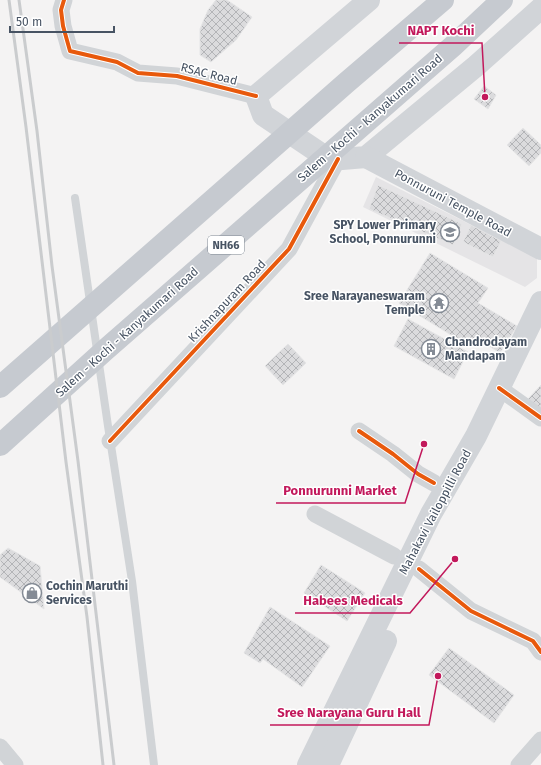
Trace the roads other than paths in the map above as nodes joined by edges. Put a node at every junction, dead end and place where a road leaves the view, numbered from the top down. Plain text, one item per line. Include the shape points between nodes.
1 (64, 0) edge
2 (370, 0) edge
3 (502, 0) edge
4 (435, 7) edge
5 (541, 8) edge
6 (256, 96) junction
7 (366, 157) junction
8 (338, 160) junction
9 (74, 198) dead end
10 (541, 249) edge
11 (541, 302) edge
12 (0, 387) edge
13 (496, 395) junction
14 (541, 418) edge
15 (360, 431) dead end
16 (110, 441) junction
17 (0, 446) edge
18 (434, 483) junction
19 (315, 514) dead end
20 (394, 556) junction
21 (419, 569) junction
22 (541, 652) edge
23 (541, 740) edge
24 (0, 747) edge
25 (15, 765) edge
26 (154, 765) edge
27 (293, 765) edge
28 (308, 765) edge
29 (328, 765) edge
30 (519, 765) edge

1 - 6 street, RSAC Road via 61,10 70,51 117,62 138,74 177,76
2 - 6 main road
3 - 17 highway, Salem - Kochi - Kanyakumari Road / NH66
4 - 12 highway
5 - 7 main road via 476,66
6 - 8 main road via 263,115 330,160
7 - 8 main road
7 - 10 main road, Ponnuruni Temple Road
8 - 16 street, Krishnapuram Road via 289,249
9 - 16 lane
11 - 13 main road, Mahakavi Vailoppilli Road
13 - 14 street
13 - 18 main road via 482,404
13 - 21 main road via 498,413
13 - 28 main road, Mahakavi Vailoppilli Road via 476,436 431,514
15 - 18 street
16 - 26 lane via 132,581
18 - 20 main road
19 - 20 street
20 - 27 main road
21 - 22 street via 471,611 533,641
21 - 29 main road
23 - 30 street
24 - 25 street

